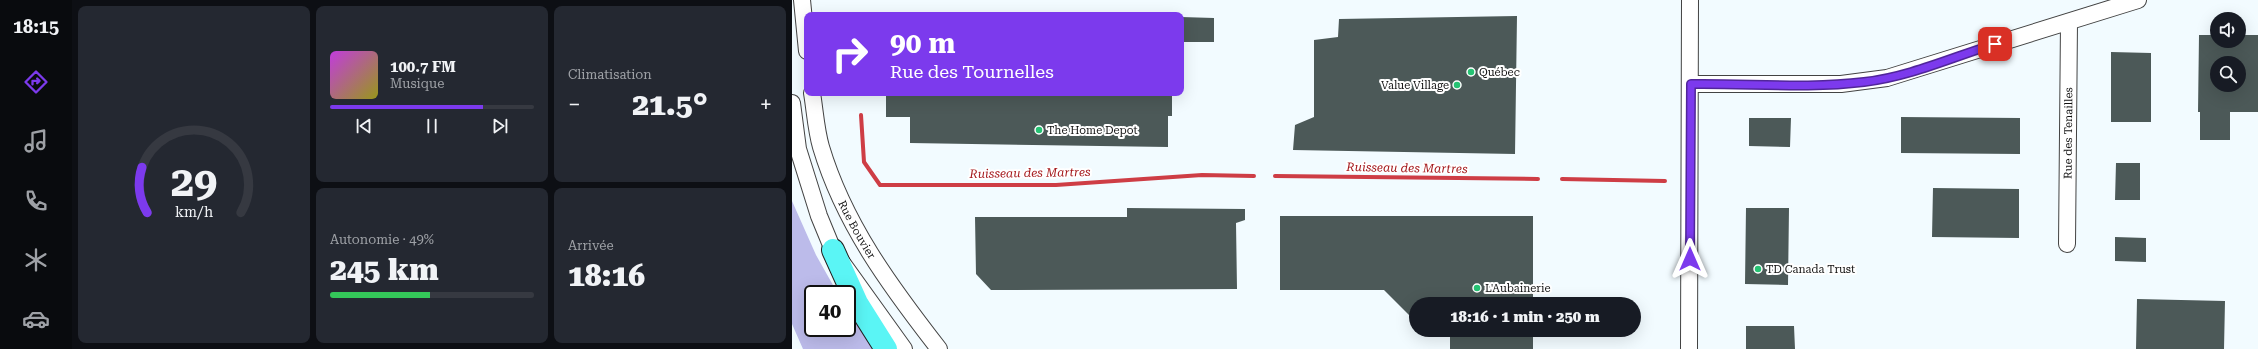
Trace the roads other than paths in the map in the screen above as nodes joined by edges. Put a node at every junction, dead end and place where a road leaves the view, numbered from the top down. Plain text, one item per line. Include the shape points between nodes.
1 (802, 0) edge
2 (1690, 0) edge
3 (2138, 0) edge
4 (804, 21) edge
5 (2069, 22) junction
6 (1691, 84) junction
7 (813, 96) edge
8 (792, 103) edge
9 (2067, 244) dead end
10 (834, 250) junction
11 (886, 349) edge
12 (904, 349) edge
13 (939, 349) edge
14 (1689, 349) edge

1 - 4 street
2 - 6 street
3 - 5 street
5 - 6 street via 1887,78 1865,82 1803,85
5 - 9 street, Rue des Tenailles
6 - 14 street
7 - 13 street, Rue Bouvier via 821,146 845,211 873,259
8 - 10 street via 798,149 819,216
10 - 11 highway via 857,303
10 - 12 street

